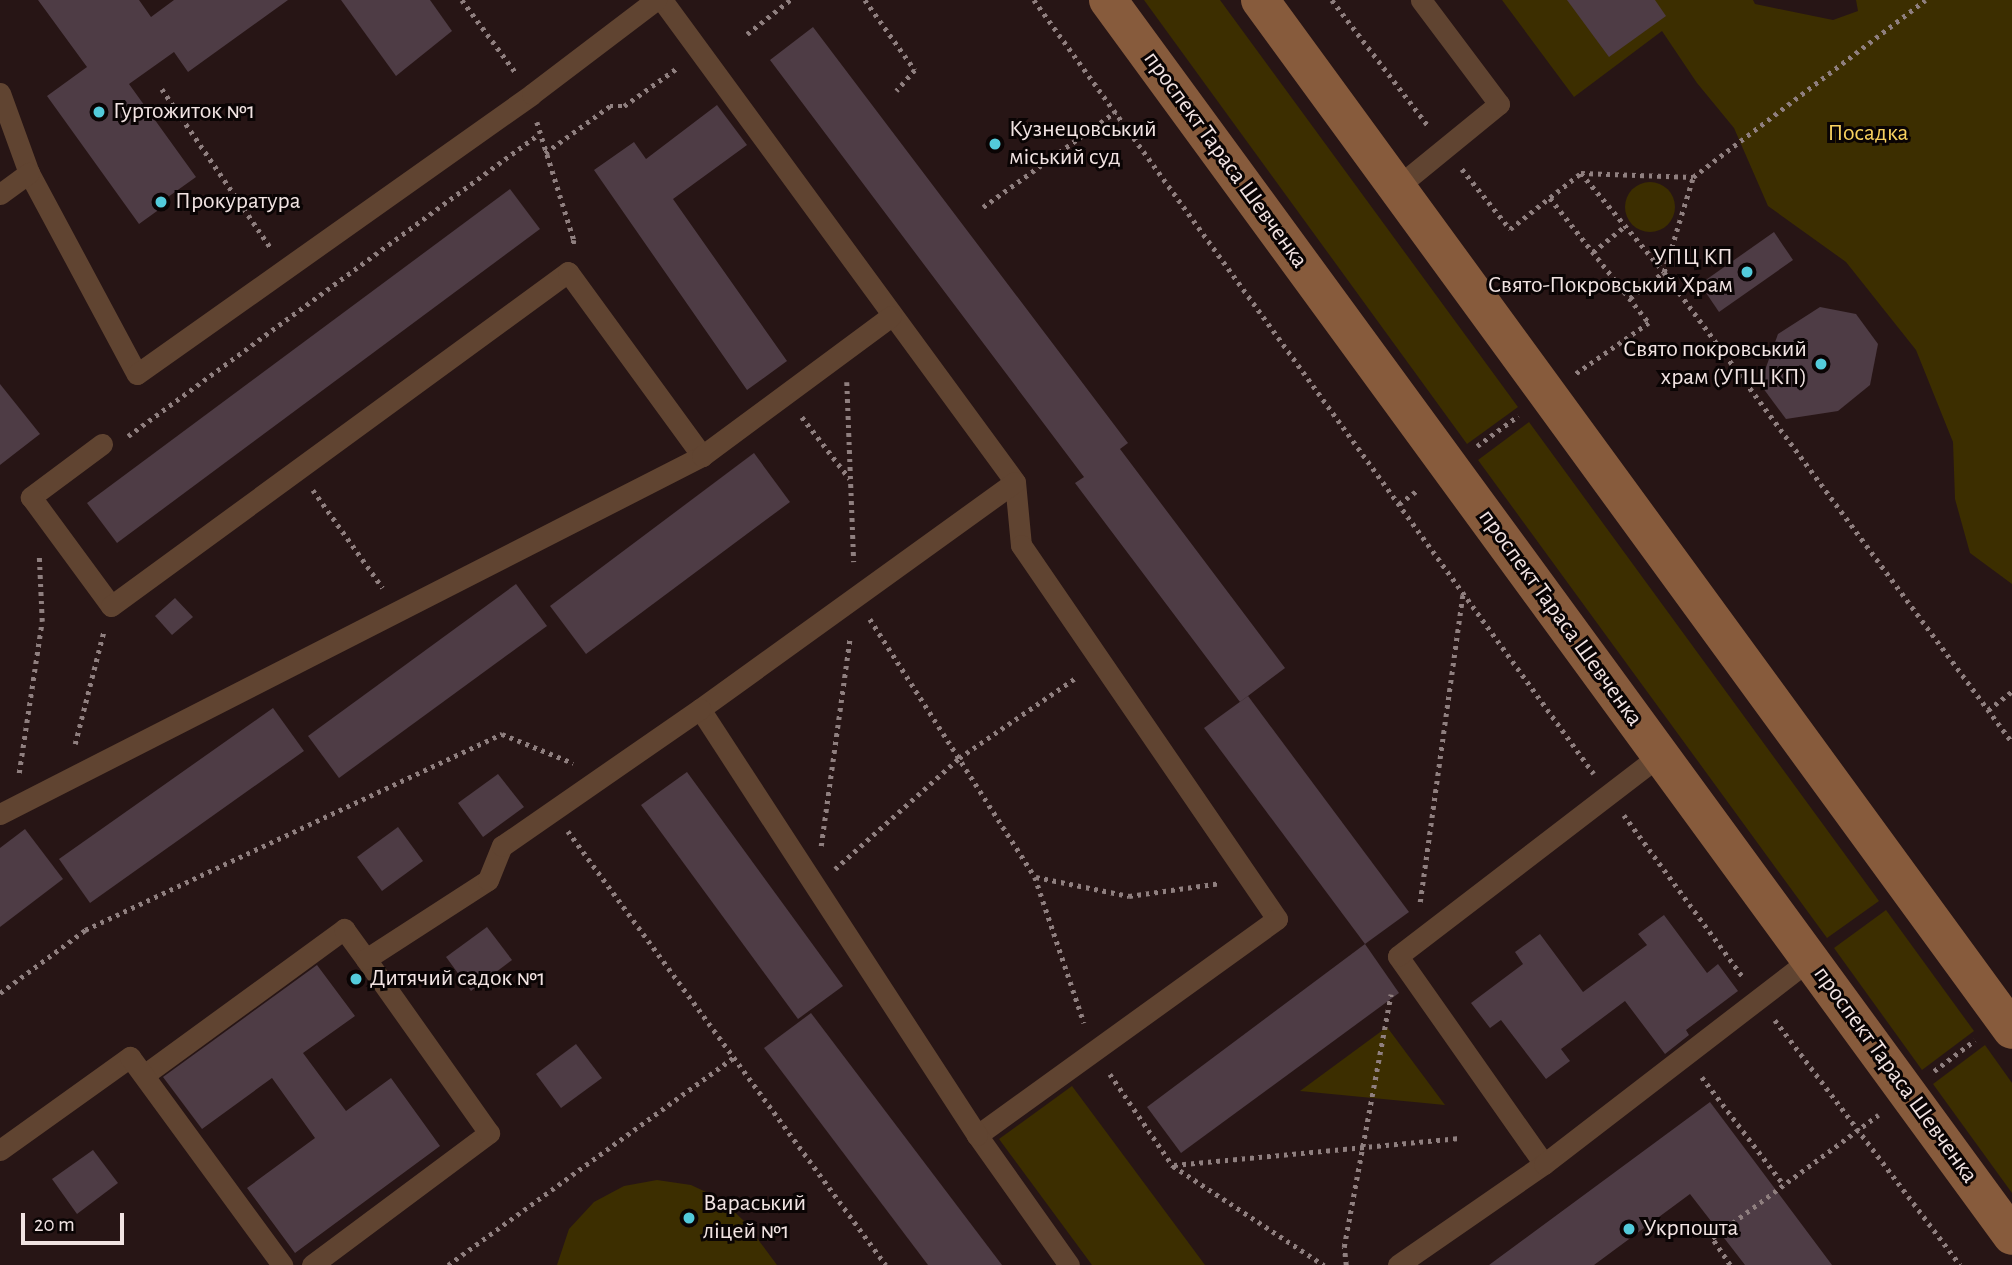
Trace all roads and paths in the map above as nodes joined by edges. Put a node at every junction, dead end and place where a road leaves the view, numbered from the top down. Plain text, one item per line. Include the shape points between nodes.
1 (462, 0) edge
2 (656, 0) edge
3 (662, 0) edge
4 (790, 0) edge
5 (865, 0) edge
6 (1034, 0) edge
7 (1108, 0) edge
8 (1260, 0) edge
9 (1421, 0) edge
10 (1925, 0) edge
11 (747, 34) dead end
12 (699, 51) junction
13 (162, 89) dead end
14 (897, 91) dead end
15 (0, 93) edge
16 (532, 94) junction
17 (1115, 112) junction
18 (539, 134) junction
19 (545, 153) junction
20 (29, 173) junction
21 (1581, 173) junction
22 (1693, 177) junction
23 (1396, 188) junction
24 (0, 194) edge
25 (983, 207) dead end
26 (1625, 226) junction
27 (1593, 251) junction
28 (285, 269) junction
29 (568, 272) junction
30 (1664, 272) junction
31 (1629, 298) junction
32 (891, 316) junction
33 (846, 350) junction
34 (786, 394) junction
35 (1548, 395) junction
36 (126, 438) dead end
37 (102, 444) dead end
38 (702, 456) junction
39 (1450, 466) junction
40 (298, 469) junction
41 (851, 480) junction
42 (1015, 482) junction
43 (36, 504) junction
44 (1399, 504) junction
45 (1462, 592) junction
46 (855, 597) junction
47 (111, 606) junction
48 (399, 610) junction
49 (1100, 660) junction
50 (2012, 691) edge
51 (700, 709) junction
52 (1988, 710) junction
53 (2012, 743) edge
54 (1660, 755) junction
55 (959, 758) junction
56 (604, 775) junction
57 (66, 779) junction
58 (1609, 794) junction
59 (7, 811) edge
60 (553, 811) junction
61 (1035, 877) junction
62 (1250, 879) junction
63 (816, 886) junction
64 (1398, 956) junction
65 (366, 959) junction
66 (1810, 959) junction
67 (0, 993) edge
68 (1759, 999) junction
69 (2008, 1024) edge
70 (1093, 1051) junction
71 (1685, 1055) junction
72 (734, 1057) junction
73 (144, 1075) junction
74 (1907, 1092) junction
75 (1858, 1130) junction
76 (977, 1135) junction
77 (1460, 1138) dead end
78 (1363, 1146) junction
79 (0, 1150) edge
80 (1544, 1164) junction
81 (1173, 1166) junction
82 (1784, 1185) junction
83 (2012, 1236) edge
84 (282, 1265) edge
85 (312, 1265) edge
86 (448, 1265) edge
87 (886, 1265) edge
88 (1069, 1265) edge
89 (1324, 1265) edge
90 (1346, 1265) edge
91 (1398, 1265) edge
92 (1730, 1265) edge
93 (1960, 1265) edge

1 - 16 path
2 - 16 lane
3 - 12 lane
4 - 11 path
5 - 14 path via 915,70
6 - 17 path
7 - 39 main road, проспект Тараса Шевченка
8 - 23 main road
9 - 23 lane via 1499,104
10 - 22 path
12 - 19 path via 624,106 610,106
12 - 32 lane
13 - 28 path
15 - 20 lane
16 - 18 path
16 - 28 lane
17 - 25 path
17 - 44 path
18 - 19 path
18 - 36 path
19 - 29 path via 574,240
20 - 24 lane
20 - 28 lane via 137,374
21 - 22 path
21 - 26 path
21 - 27 path via 1550,198
22 - 30 path
23 - 35 main road
26 - 27 path
26 - 30 path
27 - 31 path
29 - 38 lane
29 - 40 lane
30 - 31 path
30 - 52 path
31 - 35 path via 1648,323
32 - 33 lane
32 - 42 lane
33 - 34 lane
33 - 41 path
34 - 38 lane
34 - 41 path
35 - 39 path
35 - 69 main road
37 - 43 lane via 31,497
38 - 48 lane
39 - 44 path
39 - 54 main road, проспект Тараса Шевченка
40 - 47 lane
40 - 48 path
41 - 46 path
42 - 46 lane
42 - 49 lane via 1021,545
43 - 47 lane
43 - 59 path via 42,621
44 - 45 path
45 - 58 path
45 - 64 path via 1420,903
46 - 51 lane
46 - 55 path
46 - 63 path
47 - 57 path
48 - 57 lane
49 - 55 path
49 - 62 lane
50 - 52 path
51 - 56 lane
51 - 63 lane
52 - 53 path
54 - 58 lane
54 - 66 main road, проспект Тараса Шевченка
55 - 61 path
55 - 63 path
56 - 60 lane
56 - 67 path via 502,734 85,930
57 - 59 lane
58 - 64 lane
58 - 68 path
60 - 65 lane via 502,846 488,880
60 - 72 path
61 - 62 path via 1129,896
61 - 70 path
62 - 70 lane via 1277,919
63 - 76 lane
64 - 78 path
64 - 80 lane
65 - 73 lane via 344,929
65 - 85 lane via 489,1133
66 - 68 lane
66 - 74 main road, проспект Тараса Шевченка
68 - 71 lane
68 - 75 path
69 - 74 path
70 - 76 lane
70 - 81 path
71 - 80 lane
71 - 82 path
72 - 86 path
72 - 87 path
73 - 79 lane via 130,1057
73 - 84 lane
74 - 75 path
74 - 83 main road, проспект Тараса Шевченка
75 - 82 path
75 - 93 path
76 - 88 lane
77 - 78 path
78 - 81 path
78 - 90 path via 1344,1247
80 - 91 lane
81 - 89 path
82 - 92 path via 1713,1238

